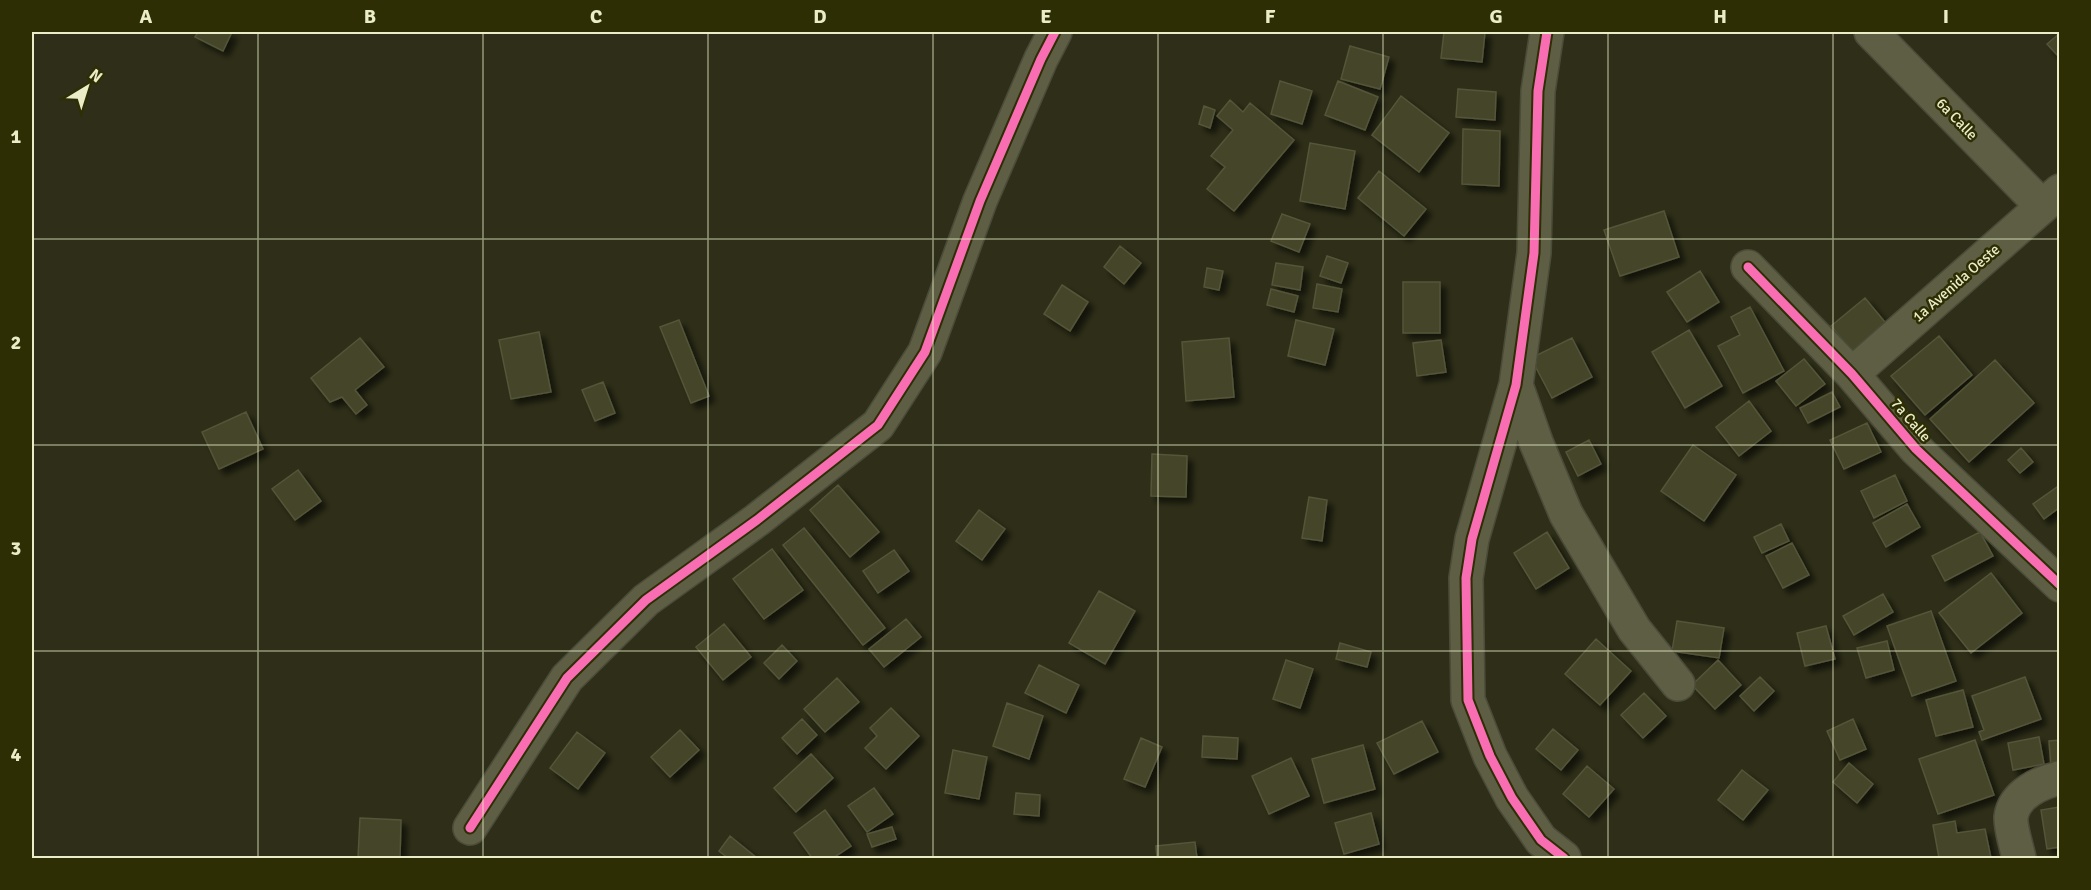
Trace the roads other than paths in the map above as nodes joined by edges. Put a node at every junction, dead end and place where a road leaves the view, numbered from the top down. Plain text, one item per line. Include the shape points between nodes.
1 (1054, 32) edge
2 (1546, 32) edge
3 (1871, 32) edge
4 (2051, 199) edge
5 (1748, 267) dead end
6 (1852, 374) junction
7 (1516, 385) junction
8 (2060, 585) edge
9 (1678, 684) dead end
10 (2060, 778) edge
11 (470, 828) dead end
12 (1564, 858) edge
13 (2019, 858) edge

1 - 11 street via 980,201 925,352 878,425 758,520 646,600 567,678
2 - 7 street via 1538,91 1534,253
3 - 4 street, 6a Calle
4 - 6 street, 1a Avenida Oeste
5 - 6 street, 7a Calle
6 - 8 street, 7a Calle via 1916,449
7 - 9 street via 1566,514 1634,629
7 - 12 street via 1472,539 1466,578 1468,700 1512,798 1541,840
10 - 13 street via 2045,781 2019,800 2011,817

